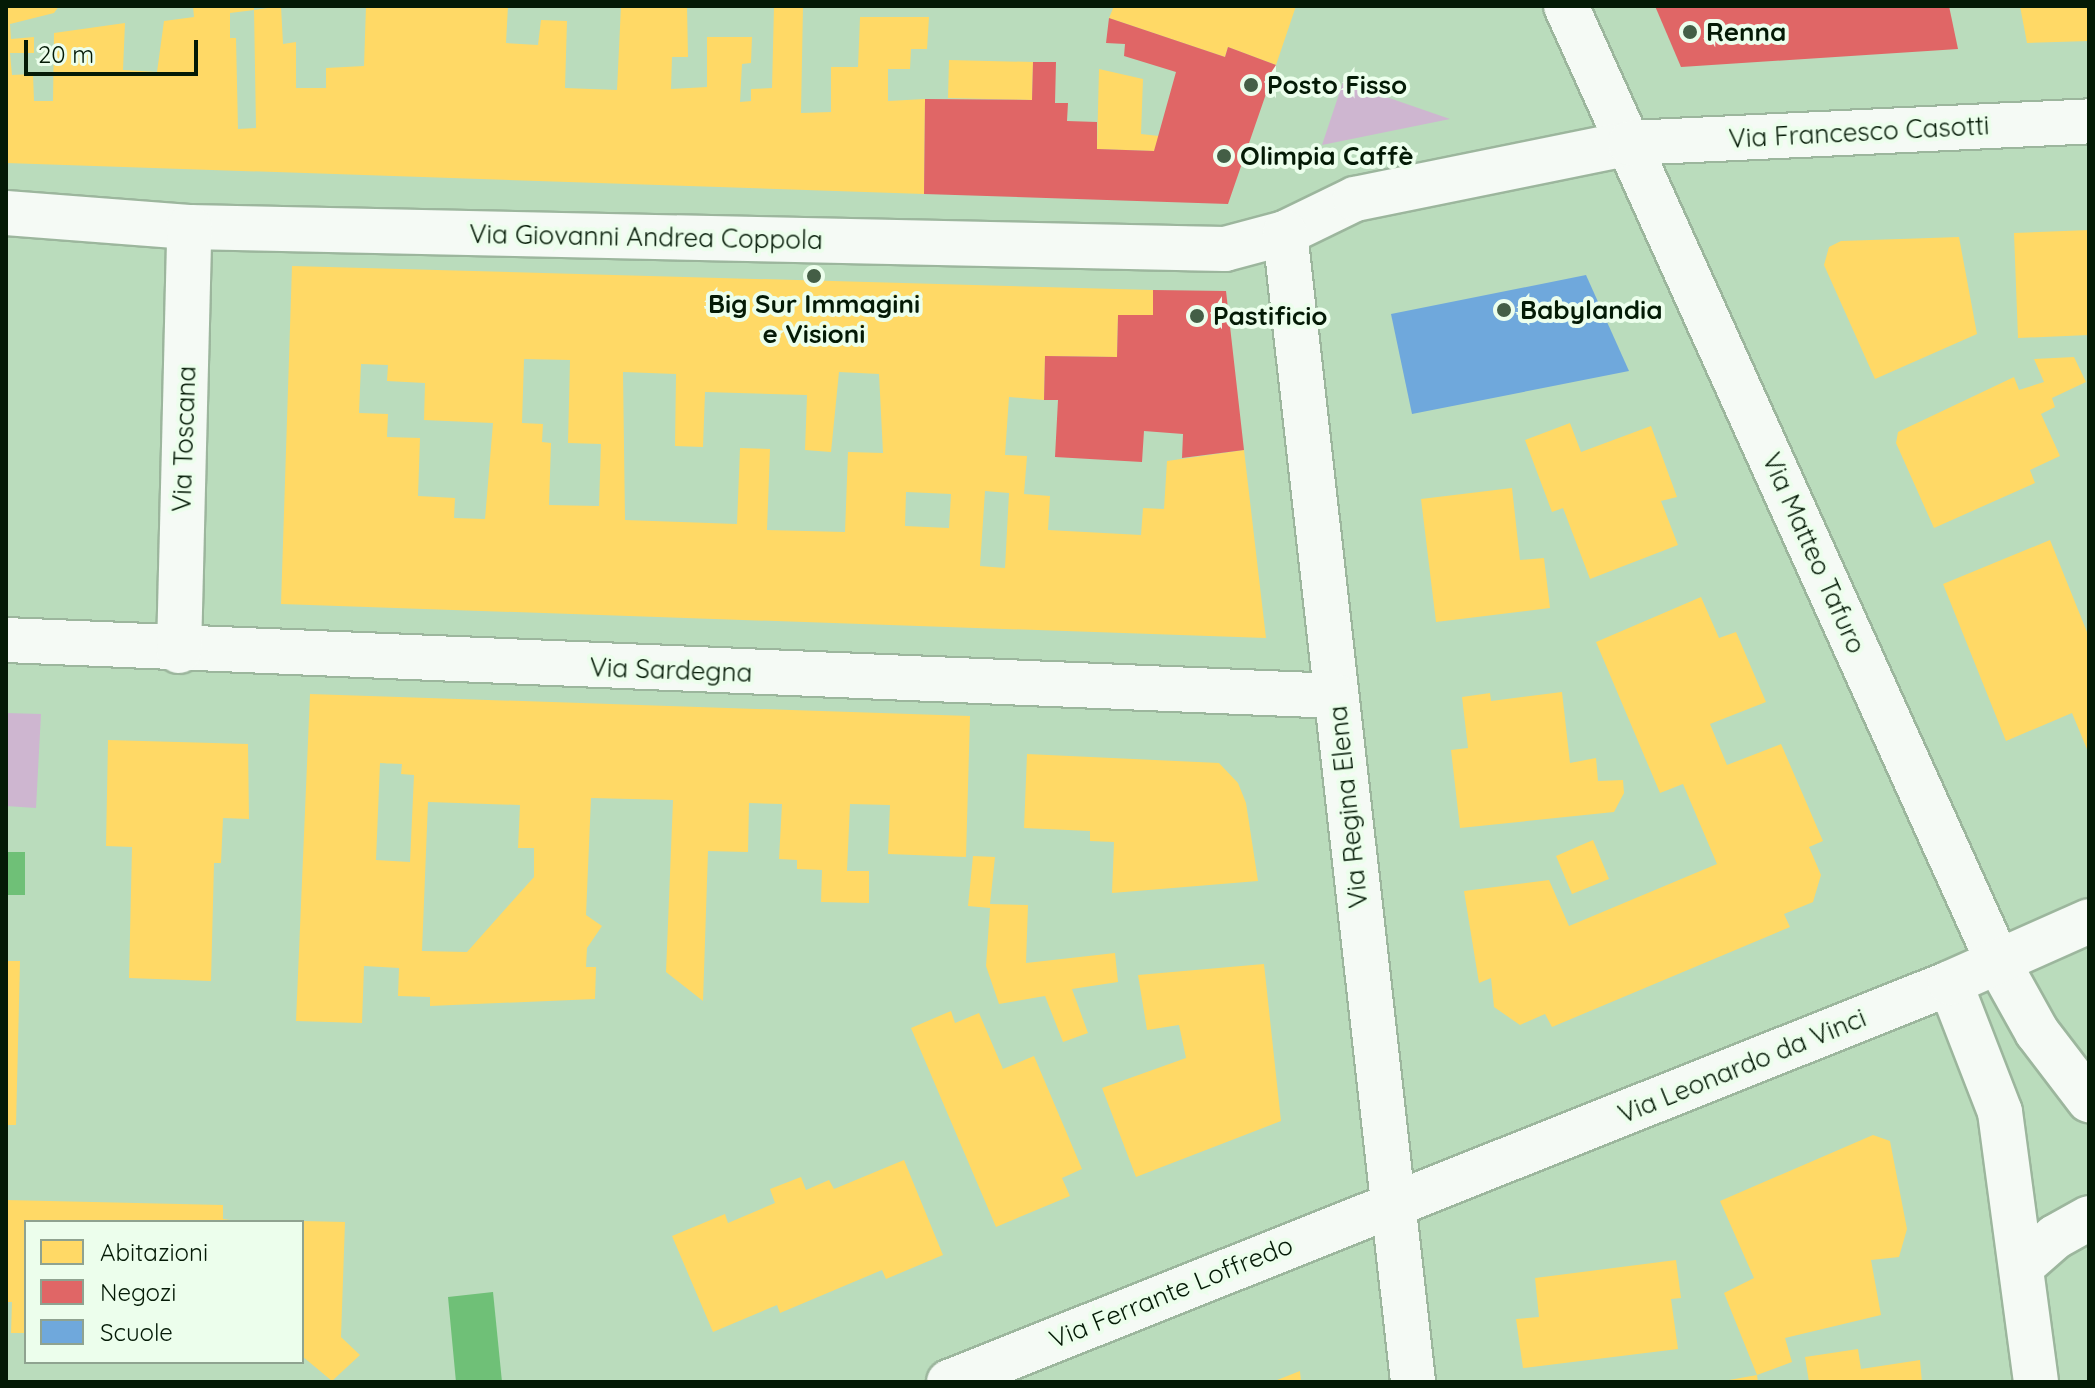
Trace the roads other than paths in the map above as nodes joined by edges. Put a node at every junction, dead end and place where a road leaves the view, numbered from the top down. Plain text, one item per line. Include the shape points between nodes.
1 (1566, 6) edge
2 (2089, 121) edge
3 (1630, 143) junction
4 (6, 213) edge
5 (189, 227) junction
6 (1285, 233) junction
7 (6, 640) edge
8 (179, 651) junction
9 (1336, 696) junction
10 (2089, 921) edge
11 (1998, 962) junction
12 (1950, 983) junction
13 (2089, 1100) edge
14 (1393, 1204) junction
15 (2089, 1218) edge
16 (2022, 1266) junction
17 (949, 1382) edge
18 (1413, 1382) edge
19 (2036, 1382) edge

1 - 3 street, Via Matteo Tafuro
2 - 3 street, Via Francesco Casotti
3 - 6 street, Via Francesco Casotti via 1355,199
3 - 11 street, Via Matteo Tafuro
4 - 5 street, Via Giovanni Andrea Coppola
5 - 6 street, Via Giovanni Andrea Coppola via 1225,249
5 - 8 street, Via Toscana
6 - 9 street, Via Regina Elena
7 - 8 street, Via Sardegna
8 - 9 street, Via Sardegna
9 - 14 street, Via Regina Elena
10 - 11 street, Via Leonardo da Vinci
11 - 12 street, Via Leonardo da Vinci
11 - 13 street, Via Matteo Tafuro via 2037,1032
12 - 14 street, Via Leonardo da Vinci
12 - 16 street via 2000,1112
14 - 17 street, Via Ferrante Loffredo
14 - 18 street, Via Regina Elena
15 - 16 street via 2055,1237
16 - 19 street

